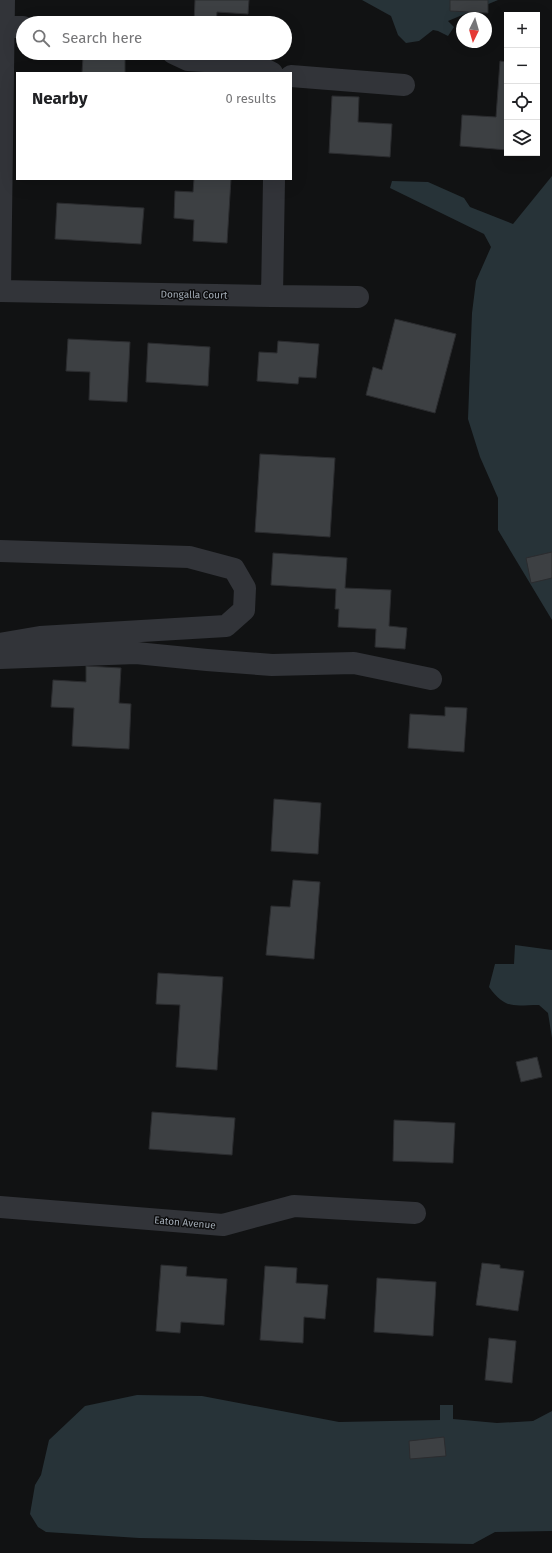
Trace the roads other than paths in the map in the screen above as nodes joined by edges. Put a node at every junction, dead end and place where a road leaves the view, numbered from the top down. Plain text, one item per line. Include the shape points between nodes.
1 (4, 0) edge
2 (13, 27) edge
3 (188, 60) edge
4 (270, 72) edge
5 (292, 76) edge
6 (1, 84) edge
7 (404, 85) dead end
8 (274, 180) edge
9 (0, 291) edge
10 (272, 296) junction
11 (358, 297) dead end
12 (0, 550) edge
13 (0, 644) edge
14 (0, 658) edge
15 (431, 679) dead end
16 (0, 1207) edge
17 (415, 1213) dead end

1 - 2 street
2 - 6 street
3 - 4 street via 255,64
5 - 7 street
6 - 9 street
8 - 10 street
9 - 10 street, Dongalla Court
10 - 11 street, Dongalla Court
12 - 13 street via 189,557 234,569 245,588 244,610 226,626 40,637
14 - 15 street via 136,652 272,665 354,663
16 - 17 street, Eaton Avenue via 223,1225 294,1206

